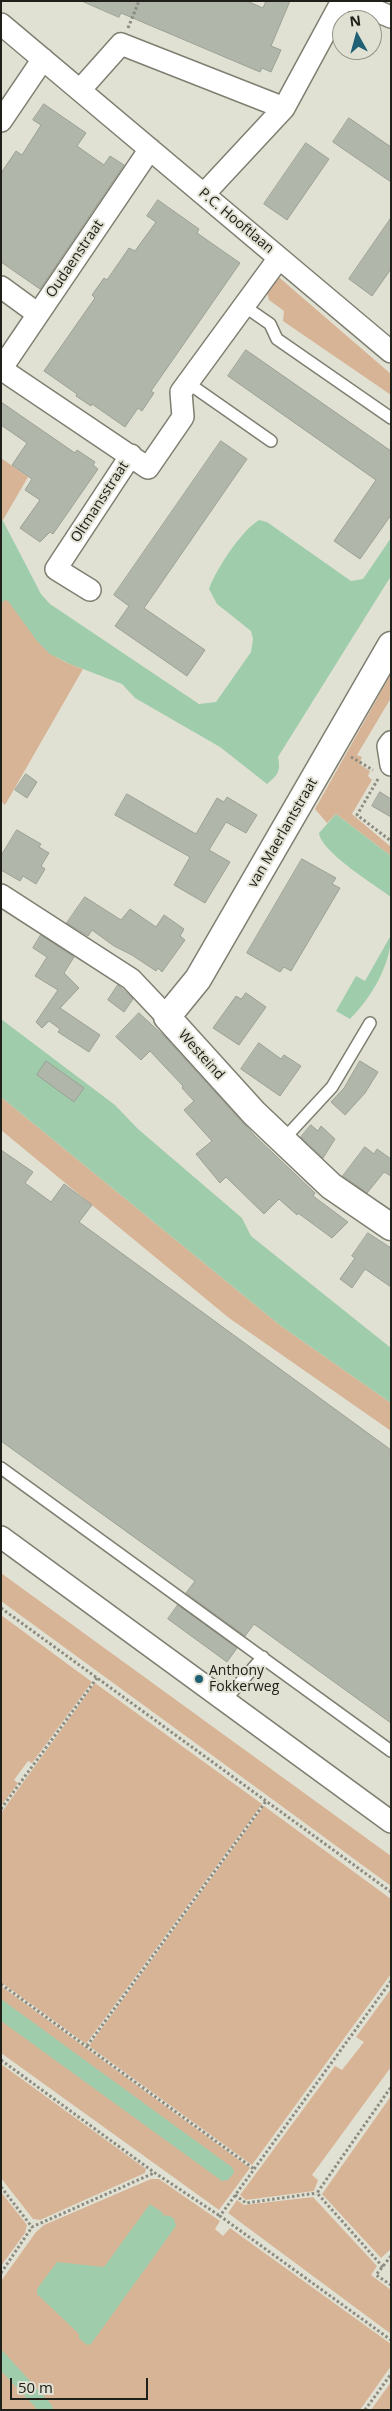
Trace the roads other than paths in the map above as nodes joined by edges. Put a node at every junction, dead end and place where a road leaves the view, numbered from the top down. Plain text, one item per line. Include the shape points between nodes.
1 (342, 1) edge
2 (353, 1) edge
3 (391, 17) edge
4 (1, 24) edge
5 (43, 59) junction
6 (80, 90) junction
7 (284, 108) junction
8 (1, 121) edge
9 (150, 149) junction
10 (204, 194) junction
11 (279, 258) junction
12 (1, 288) edge
13 (244, 306) junction
14 (38, 314) junction
15 (391, 352) edge
16 (1, 369) edge
17 (188, 383) junction
18 (391, 418) edge
19 (271, 440) dead end
20 (131, 455) junction
21 (90, 590) dead end
22 (391, 645) edge
23 (391, 742) edge
24 (387, 768) edge
25 (1, 895) edge
26 (167, 1017) junction
27 (370, 1023) dead end
28 (283, 1140) junction
29 (391, 1227) edge
30 (1, 1468) edge
31 (1, 1537) edge
32 (263, 1657) junction
33 (224, 1701) junction
34 (391, 1751) edge
35 (391, 1822) edge

1 - 7 street
2 - 3 street
4 - 5 street, P.C. Hooftlaan
5 - 6 street, P.C. Hooftlaan
5 - 8 street
6 - 7 street via 121,44
6 - 9 street, P.C. Hooftlaan
7 - 10 street
9 - 10 street, P.C. Hooftlaan
9 - 14 street, Oudaenstraat
10 - 11 street, P.C. Hooftlaan
11 - 13 street, Oltmansstraat
11 - 15 street, P.C. Hooftlaan
12 - 14 street
13 - 17 street, Oltmansstraat
13 - 18 lane via 270,324 277,339
14 - 16 street, Oudaenstraat
16 - 20 street, Oudaenstraat
17 - 19 lane
17 - 20 street, Oltmansstraat via 181,392 183,416 148,468
20 - 21 street, Oltmansstraat via 56,569
22 - 26 street, van Maerlantstraat via 198,979
23 - 24 street
25 - 26 street, Westeind via 130,979
26 - 28 street, Westeind via 254,1113
27 - 28 lane via 332,1087
28 - 29 street, Westeind via 331,1186
30 - 32 lane
31 - 33 street
32 - 33 lane
32 - 34 lane
33 - 35 street

